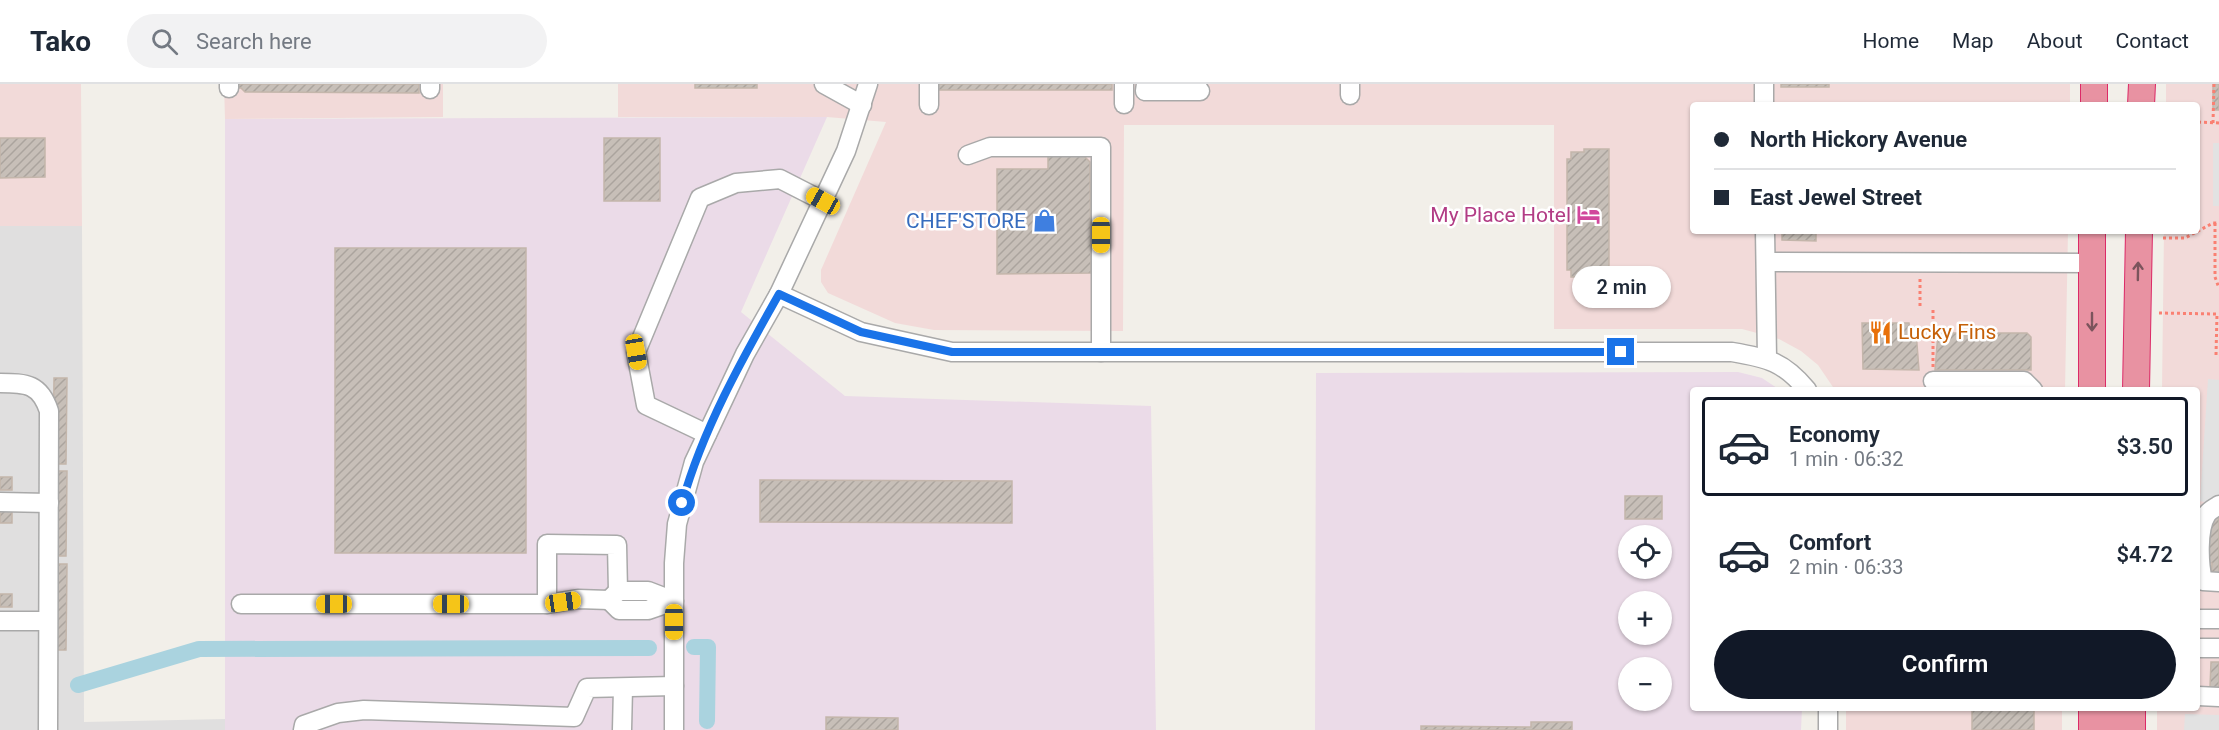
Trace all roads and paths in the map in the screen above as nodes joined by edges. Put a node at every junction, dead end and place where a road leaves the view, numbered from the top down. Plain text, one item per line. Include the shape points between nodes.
1 (824, 84) edge
2 (868, 84) edge
3 (929, 84) edge
4 (1124, 84) edge
5 (1146, 84) edge
6 (1764, 84) edge
7 (2094, 84) edge
8 (2142, 84) edge
9 (2214, 84) edge
10 (1200, 90) dead end
11 (1764, 102) edge
12 (2094, 102) edge
13 (2141, 102) edge
14 (1124, 104) dead end
15 (862, 105) junction
16 (929, 105) dead end
17 (2200, 122) edge
18 (2213, 123) junction
19 (2219, 123) edge
20 (968, 155) dead end
21 (823, 201) junction
22 (2217, 223) edge
23 (2200, 231) edge
24 (1766, 234) edge
25 (2092, 234) edge
26 (2194, 234) edge
27 (2151, 235) edge
28 (1766, 262) junction
29 (1920, 262) junction
30 (2092, 263) junction
31 (2218, 288) edge
32 (779, 294) junction
33 (1920, 309) dead end
34 (1933, 309) dead end
35 (2159, 313) dead end
36 (1101, 352) junction
37 (2219, 355) edge
38 (1767, 357) junction
39 (1933, 381) joint
40 (9, 383) edge
41 (1804, 387) edge
42 (2030, 387) edge
43 (2092, 387) edge
44 (2136, 387) edge
45 (707, 434) junction
46 (0, 502) edge
47 (49, 503) junction
48 (2219, 505) edge
49 (2219, 582) edge
50 (613, 595) junction
51 (674, 601) junction
52 (241, 604) dead end
53 (547, 604) junction
54 (2200, 619) edge
55 (2219, 619) edge
56 (0, 621) edge
57 (48, 621) junction
58 (2200, 648) edge
59 (2219, 648) edge
60 (674, 686) junction
61 (623, 688) junction
62 (2200, 696) edge
63 (2219, 697) edge
64 (1828, 711) edge
65 (2092, 711) edge
66 (2114, 711) edge
67 (2132, 711) edge
68 (48, 730) edge
69 (303, 730) edge
70 (622, 730) edge
71 (674, 730) edge
72 (1828, 730) edge
73 (2092, 730) edge
74 (2114, 730) edge
75 (2132, 730) edge

1 - 15 street
2 - 15 street
3 - 16 street
4 - 14 street
5 - 10 street via 1146,91
6 - 11 street
7 - 12 highway
8 - 13 highway
9 - 18 path
15 - 21 street
17 - 18 path
18 - 19 path
20 - 36 street via 990,147 1101,147
21 - 32 street
21 - 45 street via 780,179 736,183 700,198 636,352 646,405
22 - 23 path
22 - 31 path
24 - 28 street
25 - 30 highway
26 - 27 path via 2185,238
44 -> 27 highway
28 - 29 street
28 - 38 street
29 - 30 street
29 - 33 path
30 -> 43 highway
32 - 36 street via 861,332 952,352
32 - 45 street
34 - 39 path
35 - 37 path via 2217,314
36 - 38 street via 1732,352
38 - 41 street via 1792,372
39 - 42 street via 2024,381
40 - 47 street via 36,389 49,411
45 - 51 street via 694,462 677,524
46 - 47 street
47 - 57 street
48 - 49 street via 2208,512 2202,525 2201,573 2203,581
50 - 51 street via 648,591
50 - 53 street
50 - 53 street via 617,545 547,544
51 - 60 street
52 - 53 street
54 - 55 street
56 - 57 street
57 - 68 street
58 - 59 street
60 - 61 street
60 - 71 street
61 - 69 street via 587,688 574,717 364,710 338,713 304,725
61 - 70 street
62 - 63 street
64 - 72 street
65 - 73 highway
66 - 74 highway
67 - 75 highway

